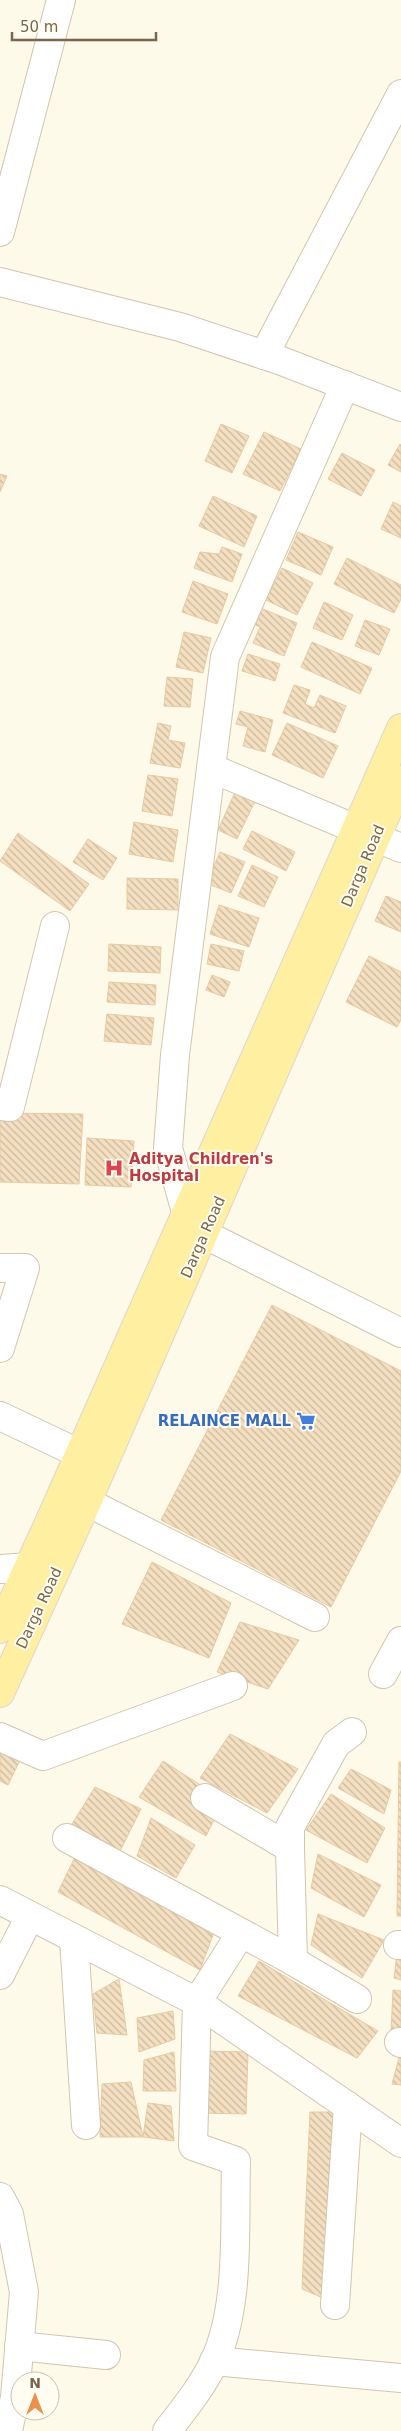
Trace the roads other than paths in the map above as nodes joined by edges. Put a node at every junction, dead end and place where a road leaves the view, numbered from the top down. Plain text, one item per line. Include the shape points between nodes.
1 (61, 0) edge
2 (401, 94) edge
3 (0, 232) edge
4 (0, 282) edge
5 (264, 355) junction
6 (345, 385) junction
7 (401, 407) edge
8 (401, 728) edge
9 (211, 768) junction
10 (401, 780) edge
11 (366, 833) junction
12 (401, 848) edge
13 (54, 926) dead end
14 (0, 1106) edge
15 (186, 1212) junction
16 (204, 1234) junction
17 (0, 1268) edge
18 (401, 1333) edge
19 (0, 1348) edge
20 (0, 1416) edge
21 (80, 1454) junction
22 (87, 1502) junction
23 (29, 1567) junction
24 (0, 1569) edge
25 (54, 1576) junction
26 (315, 1617) dead end
27 (0, 1629) edge
28 (401, 1640) edge
29 (383, 1674) dead end
30 (233, 1686) dead end
31 (0, 1693) edge
32 (352, 1732) dead end
33 (0, 1737) edge
34 (205, 1798) dead end
35 (67, 1838) dead end
36 (290, 1848) junction
37 (0, 1900) edge
38 (30, 1916) junction
39 (241, 1933) junction
40 (74, 1939) junction
41 (294, 1961) junction
42 (0, 1975) edge
43 (356, 1998) dead end
44 (197, 2002) junction
45 (348, 2106) junction
46 (86, 2125) dead end
47 (401, 2143) edge
48 (0, 2197) edge
49 (12, 2291) edge
50 (336, 2305) dead end
51 (19, 2346) junction
52 (106, 2355) dead end
53 (214, 2361) junction
54 (401, 2378) edge
55 (8, 2431) edge
56 (167, 2431) edge

1 - 3 street
2 - 5 street
4 - 5 street via 180,327
5 - 6 street
6 - 7 street
6 - 9 street via 225,657
8 - 11 main road, Darga Road
9 - 11 street
9 - 15 street via 176,1055 168,1148
10 - 11 main road, Darga Road
11 - 12 street
11 - 15 main road, Darga Road
11 - 16 main road, Darga Road
13 - 14 street via 10,1107
15 - 16 street
15 - 21 main road, Darga Road
16 - 18 street
16 - 22 main road, Darga Road
17 - 19 street via 25,1268
20 - 21 street
21 - 23 main road, Darga Road
22 - 25 main road, Darga Road
22 - 26 street
23 - 24 street
23 - 25 street
23 - 27 main road, Darga Road
25 - 31 main road, Darga Road
28 - 29 street
30 - 33 street via 42,1756
32 - 36 street via 336,1744 290,1826
34 - 36 street
35 - 39 street
36 - 41 street
37 - 38 street
38 - 40 street
38 - 42 street
39 - 41 street
39 - 44 street
40 - 44 street
40 - 46 street
41 - 43 street
44 - 45 street
44 - 53 street via 193,2146 236,2161 232,2296
45 - 47 street
45 - 50 street
48 - 49 street via 10,2214
49 - 51 street
51 - 52 street
51 - 55 street via 15,2397
53 - 54 street
53 - 56 street via 191,2400

